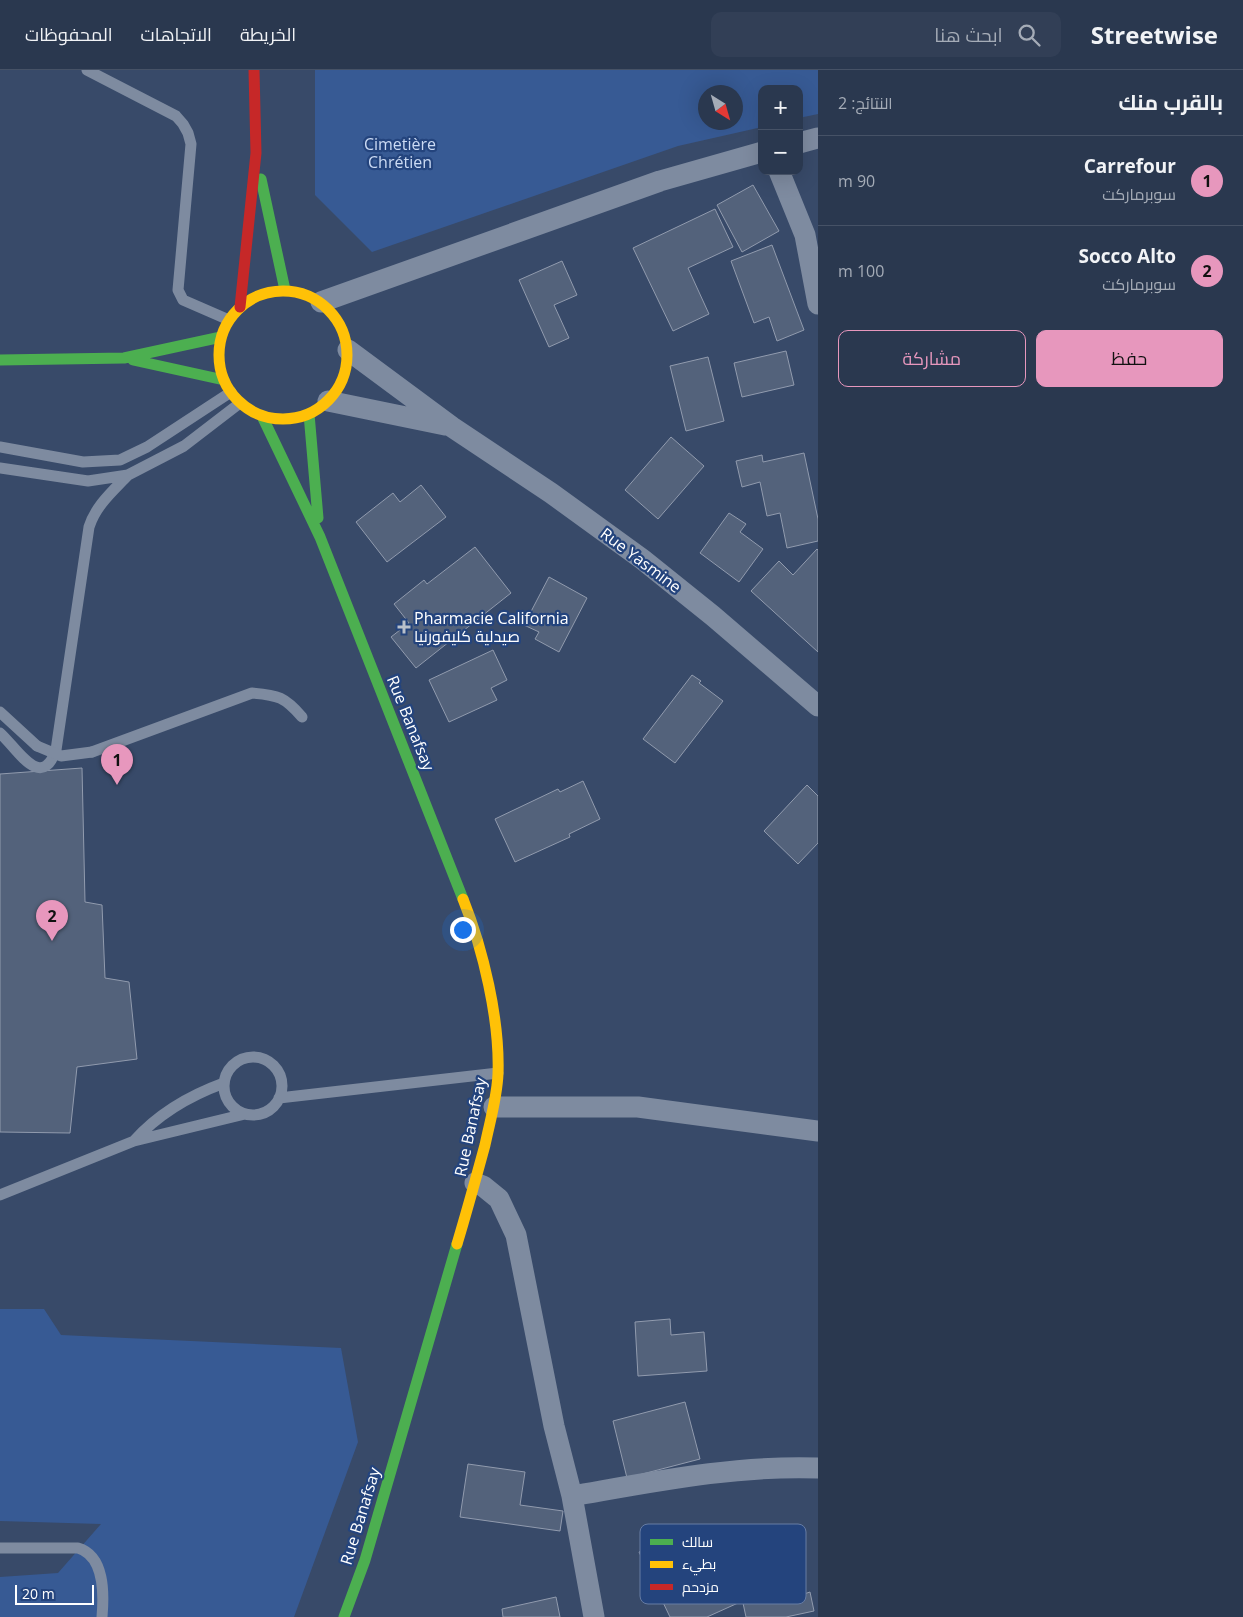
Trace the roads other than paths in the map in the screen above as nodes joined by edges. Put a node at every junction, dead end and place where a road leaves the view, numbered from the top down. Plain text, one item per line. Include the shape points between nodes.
1 (87, 70) edge
2 (254, 70) edge
3 (818, 138) edge
4 (803, 142) edge
5 (256, 153) junction
6 (758, 153) edge
7 (781, 175) edge
8 (285, 290) junction
9 (321, 302) junction
10 (818, 304) edge
11 (240, 307) junction
12 (229, 320) junction
13 (221, 337) junction
14 (348, 350) junction
15 (124, 358) junction
16 (0, 360) edge
17 (224, 380) junction
18 (231, 392) junction
19 (328, 401) junction
20 (240, 403) junction
21 (309, 414) junction
22 (262, 416) junction
23 (452, 427) junction
24 (0, 447) edge
25 (0, 468) edge
26 (128, 475) junction
27 (320, 537) junction
28 (818, 706) edge
29 (0, 712) edge
30 (302, 717) dead end
31 (0, 733) edge
32 (498, 1074) junction
33 (224, 1083) junction
34 (279, 1098) junction
35 (494, 1107) junction
36 (245, 1114) junction
37 (818, 1131) edge
38 (134, 1142) junction
39 (475, 1183) junction
40 (0, 1195) edge
41 (818, 1468) edge
42 (572, 1496) junction
43 (0, 1548) edge
44 (102, 1617) edge
45 (344, 1617) edge
46 (594, 1617) edge

1 - 12 lane via 165,109 183,124 191,144 178,290 188,303
2 - 5 main road
3 - 4 street
5 - 8 main road
5 - 11 main road
6 - 9 street via 660,181
7 - 10 street via 805,235
8 - 9 main road via 304,293
8 - 11 main road via 261,294
9 - 14 main road via 335,315 344,331
11 - 12 main road
12 - 13 main road
13 - 15 main road
13 - 17 main road via 219,360
14 - 19 main road via 347,368 340,386
14 - 23 street, Rue Yasmine
15 - 16 main road
15 - 17 main road
17 - 18 main road
18 - 20 main road
18 - 24 lane via 147,447 120,460 83,462
19 - 21 main road
19 - 23 street, Rue Yasmine
20 - 22 main road
20 - 26 lane via 184,446
21 - 22 main road via 286,419
21 - 27 main road, Rue Banafsay
22 - 27 main road, Rue Banafsay
23 - 28 street, Rue Yasmine via 551,492 642,559
25 - 26 lane via 88,481
26 - 31 lane via 101,503 89,527 56,750 49,765 31,766
27 - 32 main road, Rue Banafsay via 467,909 485,968
29 - 30 lane, bridge via 37,746 61,756 92,752 252,693 272,694 289,702
32 - 34 lane
32 - 35 main road, Rue Banafsay
33 - 34 lane via 230,1069 241,1059 261,1058 277,1069 282,1089
33 - 36 lane via 229,1102
33 - 38 lane via 199,1092 147,1127
34 - 36 lane via 265,1112
35 - 37 street via 638,1107
35 - 39 main road, Rue Banafsay
36 - 38 lane
38 - 40 lane
39 - 42 street via 499,1200 516,1235 554,1426
39 - 45 main road, Rue Banafsay via 365,1560
41 - 42 street via 789,1467 678,1477
42 - 46 street
43 - 44 lane via 84,1550 92,1556 102,1581

